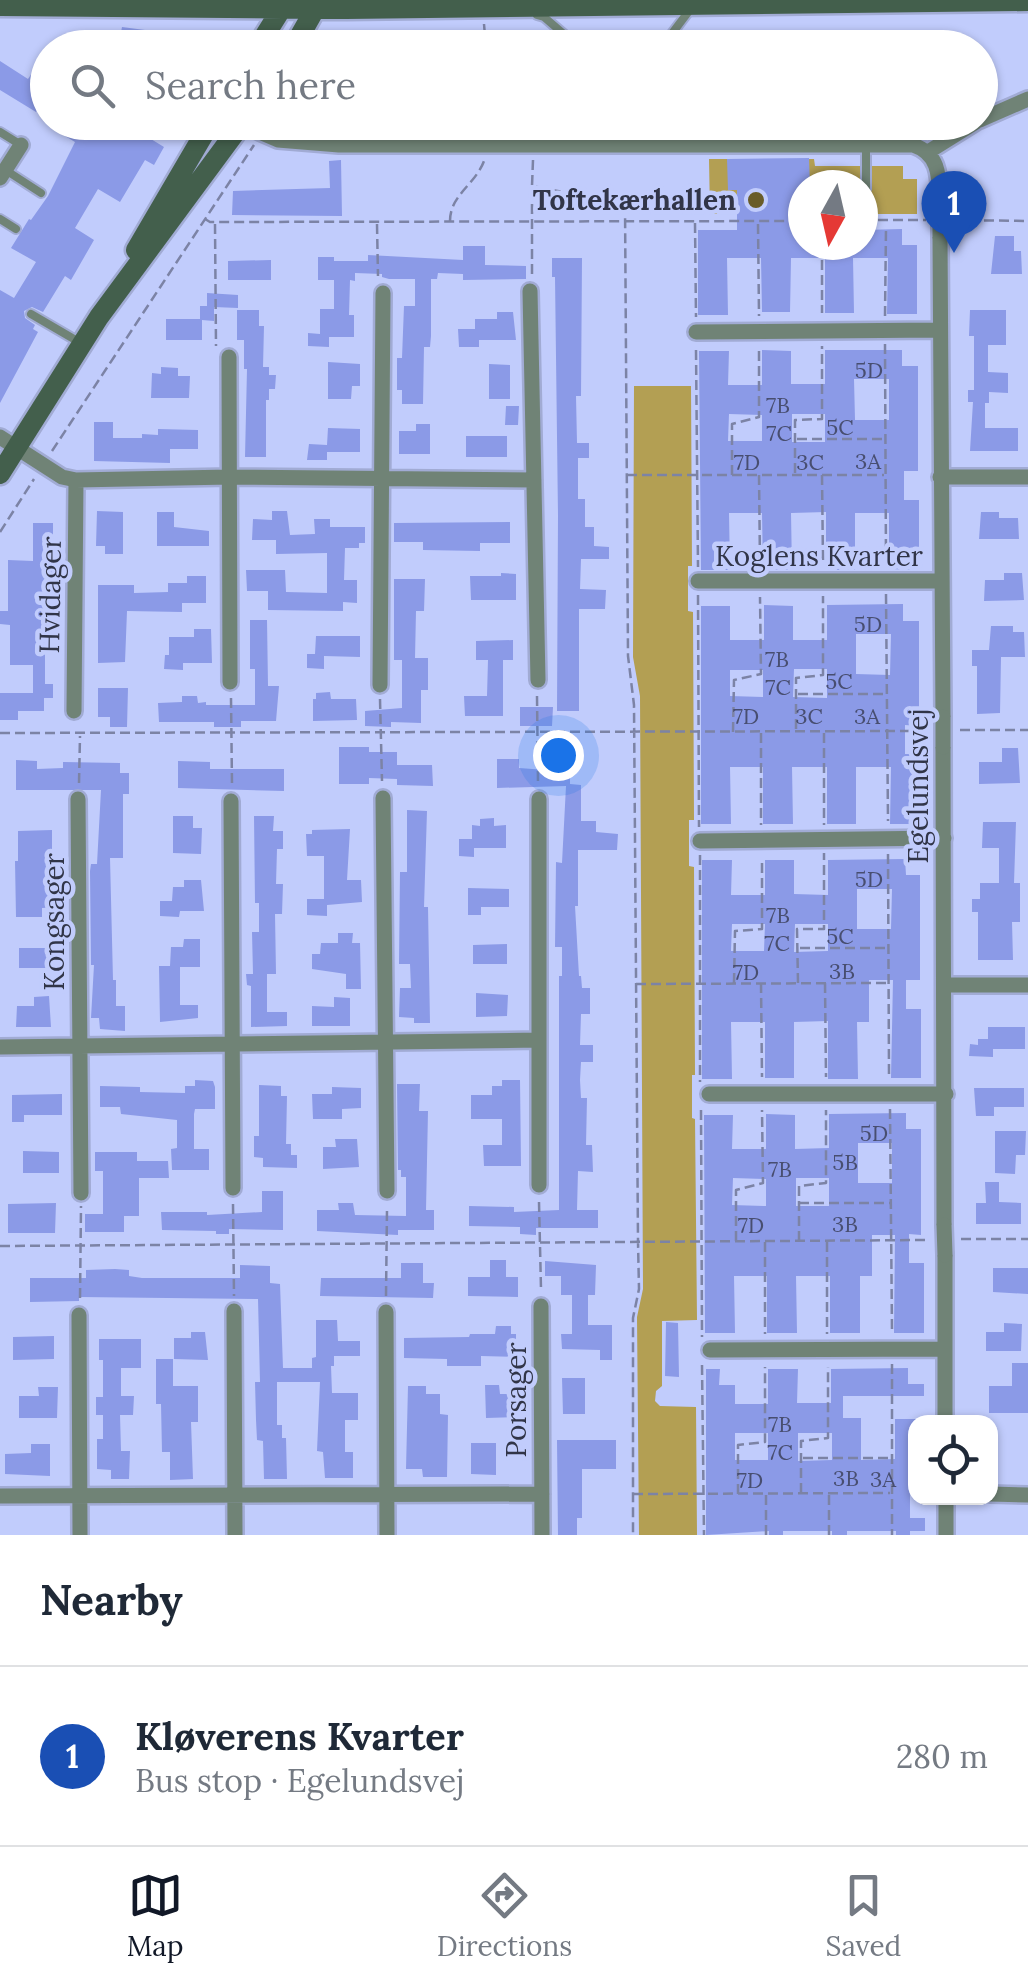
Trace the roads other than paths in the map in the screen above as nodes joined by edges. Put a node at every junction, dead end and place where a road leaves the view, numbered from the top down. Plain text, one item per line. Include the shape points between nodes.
1 (118, 0) edge
2 (1028, 1) edge
3 (313, 3) edge
4 (285, 4) edge
5 (694, 4) junction
6 (0, 6) edge
7 (69, 6) junction
8 (483, 6) junction
9 (268, 30) edge
10 (301, 30) edge
11 (559, 30) edge
12 (674, 30) edge
13 (1028, 99) edge
14 (998, 112) edge
15 (0, 132) edge
16 (201, 140) edge
17 (235, 140) edge
18 (286, 140) edge
19 (574, 140) edge
20 (947, 140) edge
21 (574, 144) junction
22 (22, 145) joint
23 (866, 145) junction
24 (928, 152) junction
25 (866, 170) edge
26 (2, 174) edge
27 (41, 192) dead end
28 (0, 219) edge
29 (16, 228) dead end
30 (530, 291) road end
31 (383, 293) road end
32 (32, 314) dead end
33 (99, 317) junction
34 (939, 330) junction
35 (696, 332) road end
36 (82, 344) junction
37 (229, 357) road end
38 (8, 443) edge
39 (0, 474) edge
40 (230, 476) junction
41 (1028, 476) edge
42 (940, 477) junction
43 (76, 480) junction
44 (380, 480) junction
45 (534, 480) junction
46 (698, 581) road end
47 (941, 581) junction
48 (538, 680) road end
49 (230, 682) road end
50 (380, 685) road end
51 (74, 711) dead end
52 (383, 798) road end
53 (78, 799) road end
54 (538, 799) road end
55 (232, 802) road end
56 (944, 838) junction
57 (700, 841) road end
58 (945, 985) junction
59 (1028, 985) edge
60 (539, 1040) junction
61 (232, 1043) junction
62 (386, 1043) junction
63 (80, 1045) junction
64 (0, 1046) edge
65 (709, 1094) dead end
66 (946, 1094) junction
67 (539, 1186) road end
68 (233, 1188) road end
69 (387, 1191) road end
70 (81, 1193) road end
71 (541, 1306) road end
72 (234, 1311) road end
73 (386, 1312) road end
74 (80, 1314) road end
75 (944, 1349) junction
76 (710, 1350) dead end
77 (945, 1415) edge
78 (386, 1494) junction
79 (542, 1494) junction
80 (998, 1494) edge
81 (1028, 1494) edge
82 (235, 1495) junction
83 (0, 1496) edge
84 (80, 1496) junction
85 (946, 1505) edge
86 (80, 1535) edge
87 (235, 1535) edge
88 (387, 1535) edge
89 (542, 1535) edge
90 (946, 1535) edge

1 - 7 main road
2 - 5 main road
3 - 4 main road
3 - 8 main road
3 - 10 main road
4 - 7 main road
4 - 9 main road
5 - 8 main road
5 - 12 lane
6 - 7 main road
8 - 11 lane via 544,17
13 - 14 street
15 - 22 lane
16 - 33 main road
17 - 33 main road
18 - 21 street
19 - 21 lane
20 - 24 street
21 - 23 street
22 - 26 street
23 - 24 street via 913,145
23 - 25 lane
24 - 34 street, Egelundsvej, bridge via 938,169
26 - 27 lane
28 - 29 lane
30 - 45 street
31 - 44 street
32 - 36 lane
33 - 36 main road
34 - 35 street
34 - 42 street, Egelundsvej
36 - 38 main road
37 - 40 street
38 - 39 main road
38 - 43 street
40 - 43 street
40 - 44 street
40 - 49 street
41 - 42 street
42 - 47 street, Egelundsvej
43 - 51 street, Hvidager
44 - 45 street
44 - 50 street
45 - 48 street
46 - 47 street, Koglens Kvarter
47 - 56 street, Egelundsvej
52 - 62 street
53 - 63 street, Kongsager
54 - 60 street
55 - 61 street
56 - 57 street
56 - 58 street, Egelundsvej
58 - 59 street
58 - 66 street, Egelundsvej
60 - 62 street
60 - 67 street
61 - 62 street
61 - 63 street
61 - 68 street
62 - 69 street
63 - 64 street
63 - 70 street, Kongsager
65 - 66 street
66 - 75 street, Egelundsvej
71 - 79 street, Porsager
72 - 82 street
73 - 78 street
74 - 84 street
75 - 76 street
75 - 77 street, Egelundsvej
78 - 79 street, Porsager
78 - 82 street, Porsager
78 - 88 street
79 - 89 street, Porsager
80 - 81 street
82 - 84 street, Porsager
82 - 87 street
83 - 84 street, Porsager
84 - 86 street
85 - 90 street

